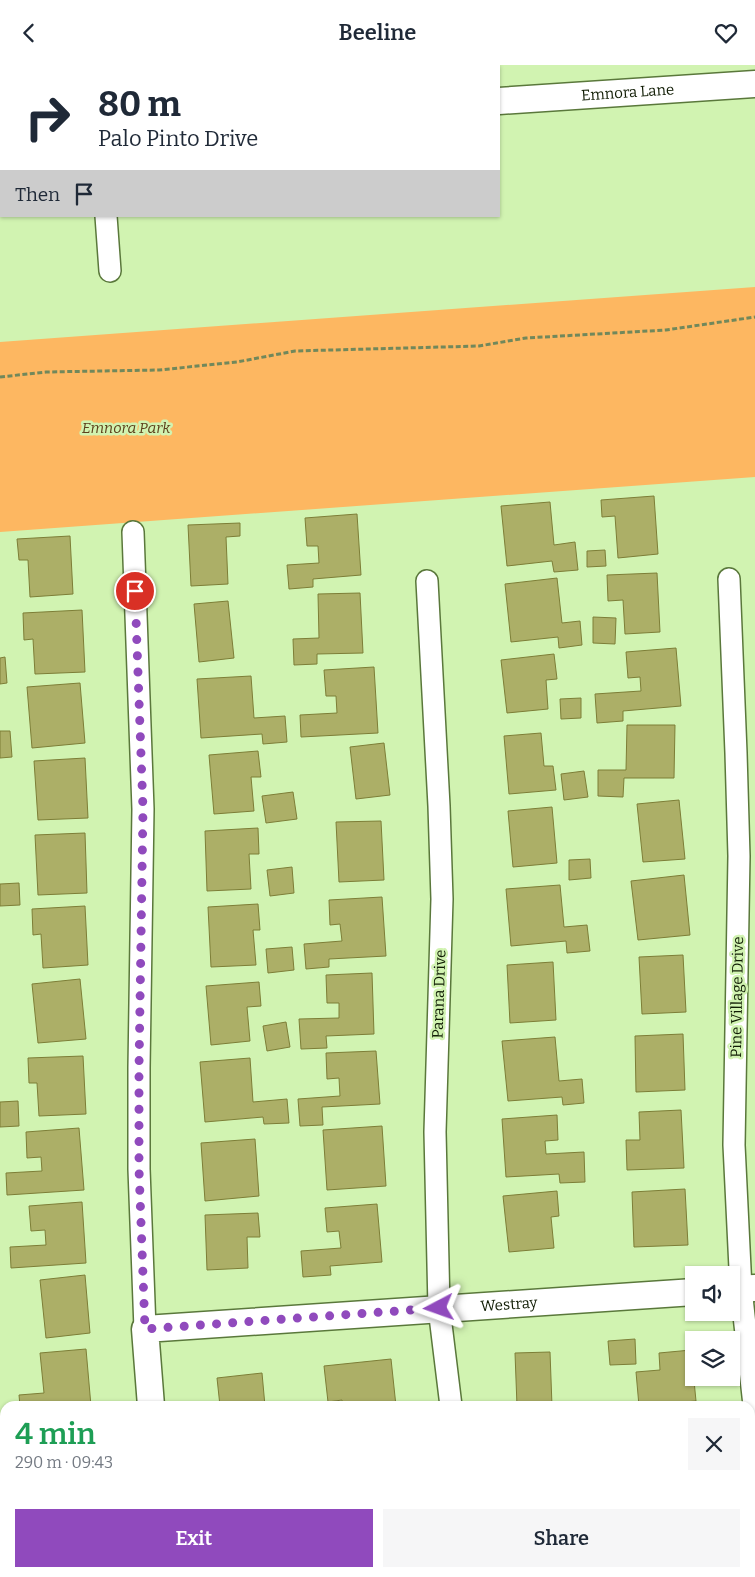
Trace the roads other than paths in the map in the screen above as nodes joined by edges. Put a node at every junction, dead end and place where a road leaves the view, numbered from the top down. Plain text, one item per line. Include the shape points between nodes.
1 (755, 84) edge
2 (500, 101) edge
3 (106, 217) edge
4 (110, 271) dead end
5 (133, 532) dead end
6 (728, 579) dead end
7 (427, 581) dead end
8 (742, 1289) edge
9 (685, 1293) edge
10 (439, 1308) junction
11 (145, 1329) junction
12 (151, 1401) edge
13 (450, 1401) edge
14 (754, 1401) edge

1 - 2 street, Emnora Lane
3 - 4 street
5 - 11 street via 143,809 139,1169
6 - 8 street, Pine Village Drive via 739,856 734,1145
7 - 10 street, Parana Drive via 442,899 435,1132
8 - 14 street, Pine Village Drive
9 - 10 street, Westray
10 - 11 street, Westray
10 - 13 street, Parana Drive
11 - 12 street

